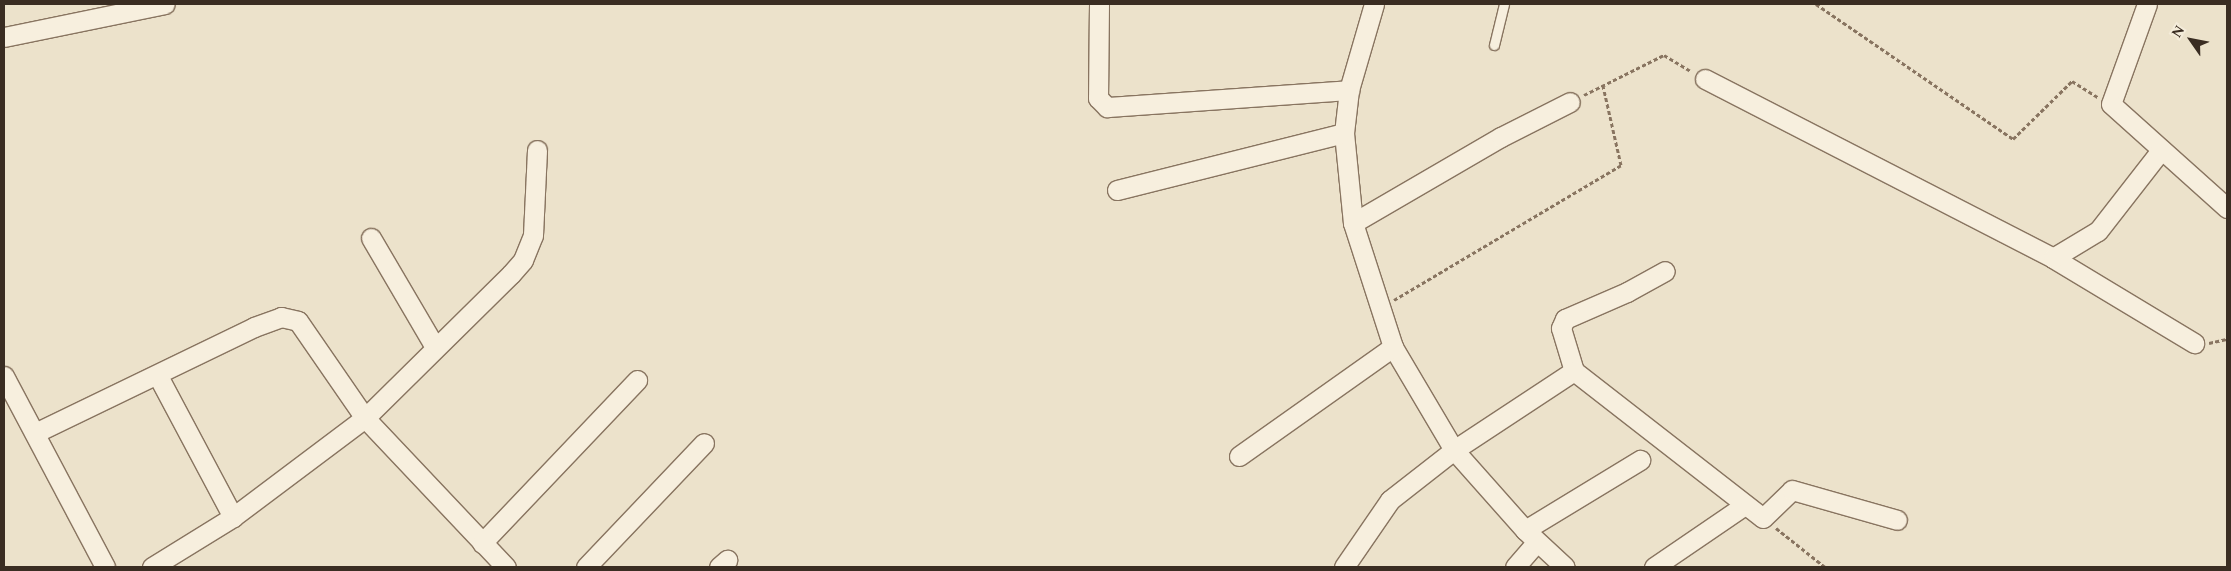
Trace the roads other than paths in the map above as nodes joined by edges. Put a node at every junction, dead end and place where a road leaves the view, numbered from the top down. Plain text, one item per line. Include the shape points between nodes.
1 (165, 4) edge
2 (1099, 4) edge
3 (1374, 4) edge
4 (1504, 4) edge
5 (2147, 4) edge
6 (4, 37) edge
7 (1494, 45) dead end
8 (1705, 80) road end
9 (1349, 90) junction
10 (1570, 102) road end
11 (1344, 133) junction
12 (537, 150) dead end
13 (2161, 150) junction
14 (1117, 190) dead end
15 (2227, 208) edge
16 (1353, 223) junction
17 (371, 238) dead end
18 (2053, 258) junction
19 (1665, 271) dead end
20 (2194, 343) dead end
21 (435, 347) junction
22 (1393, 347) junction
23 (1574, 371) junction
24 (4, 376) edge
25 (158, 376) junction
26 (637, 380) dead end
27 (365, 418) junction
28 (35, 433) junction
29 (704, 443) dead end
30 (1454, 450) junction
31 (1239, 456) dead end
32 (1640, 460) dead end
33 (1745, 505) junction
34 (233, 517) junction
35 (1898, 520) dead end
36 (1531, 536) junction
37 (482, 543) junction
38 (106, 567) edge
39 (152, 567) edge
40 (506, 567) edge
41 (586, 567) edge
42 (1344, 567) edge
43 (1515, 567) edge
44 (1565, 567) edge
45 (1654, 567) edge

1 - 6 street
2 - 9 street via 1098,98 1108,107
3 - 9 street
4 - 7 lane
5 - 13 street via 2111,104
8 - 18 street
9 - 11 street
10 - 16 street via 1501,137
11 - 14 street
11 - 16 street
12 - 21 street via 533,235 523,260
13 - 15 street
13 - 18 street via 2098,231
16 - 22 street
17 - 21 street
18 - 20 street
19 - 23 street via 1565,319 1561,328
21 - 27 street
22 - 30 street
22 - 31 street
23 - 30 street
23 - 33 street
24 - 28 street
25 - 27 street via 254,327 281,317 298,321
25 - 28 street
25 - 34 street
26 - 37 street
27 - 34 street
27 - 37 street
28 - 38 street
29 - 41 street
30 - 36 street
30 - 42 street via 1390,500
32 - 36 street
33 - 35 street via 1763,518 1792,490
33 - 45 street
34 - 39 street
36 - 43 street
36 - 44 street
37 - 40 street

